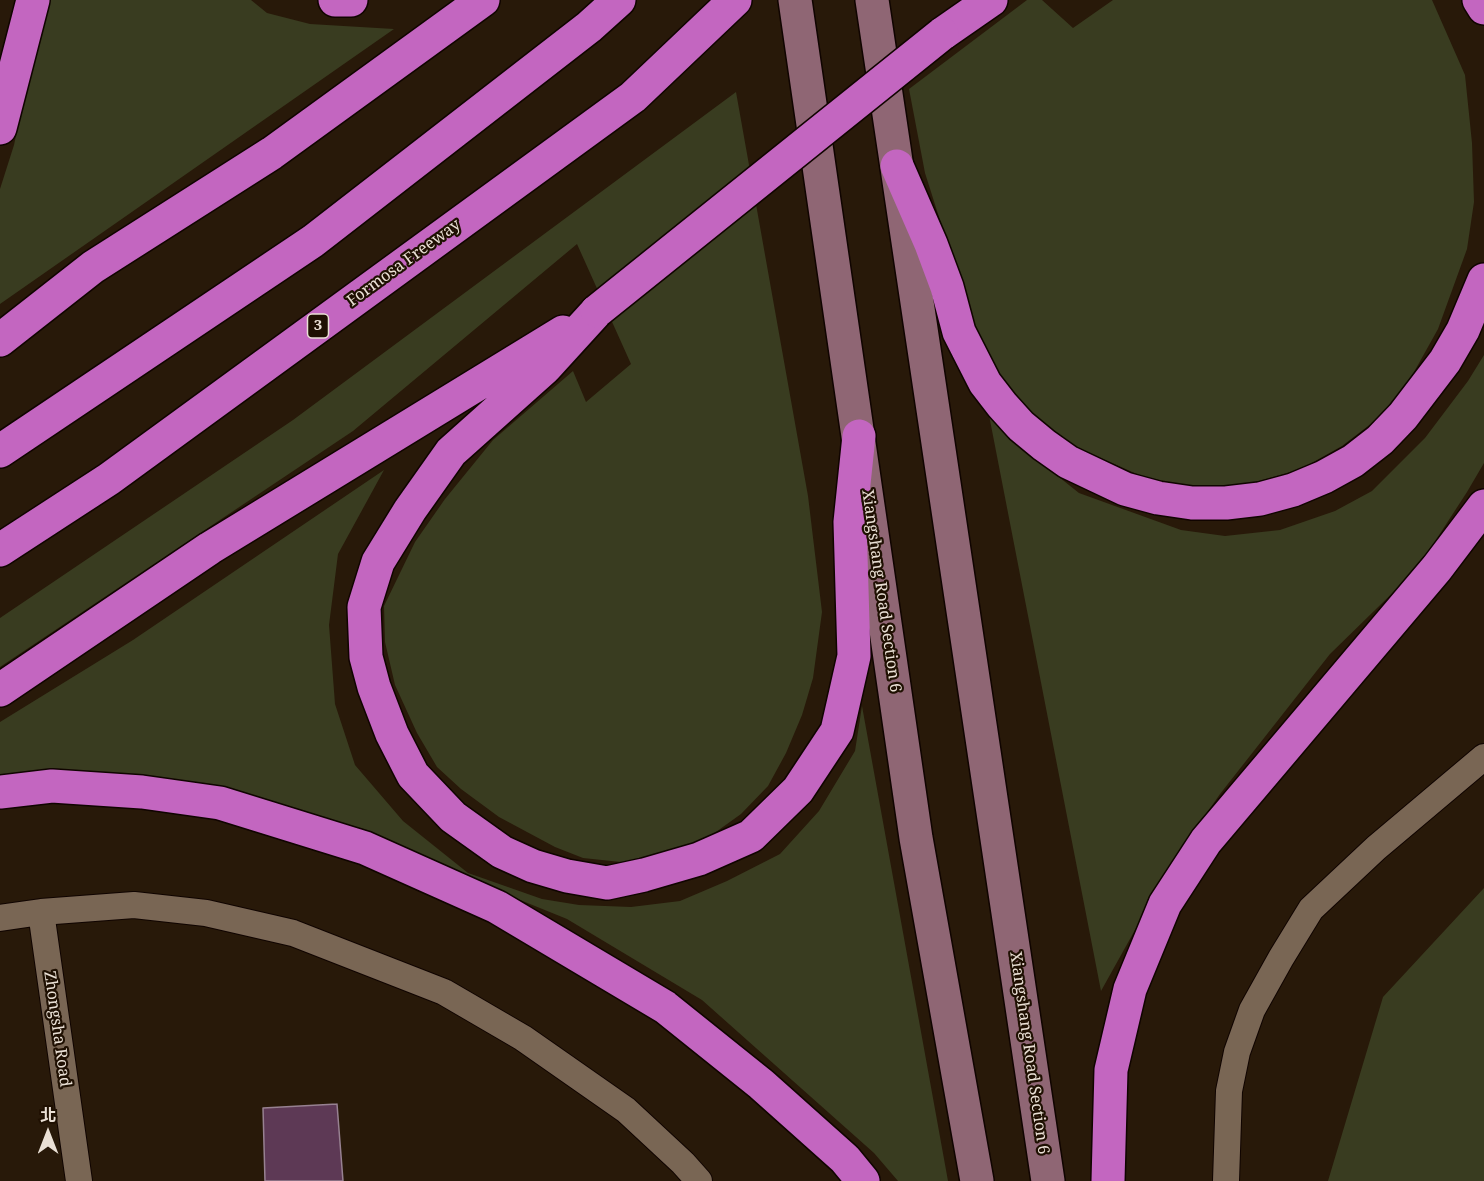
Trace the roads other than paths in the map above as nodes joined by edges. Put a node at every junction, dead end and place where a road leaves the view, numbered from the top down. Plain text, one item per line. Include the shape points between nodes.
1 (33, 0) edge
2 (335, 0) edge
3 (351, 0) edge
4 (483, 0) edge
5 (619, 0) edge
6 (735, 0) edge
7 (795, 0) edge
8 (872, 0) edge
9 (977, 0) edge
10 (991, 0) edge
11 (1479, 0) edge
12 (1484, 8) edge
13 (942, 34) junction
14 (0, 128) edge
15 (897, 165) junction
16 (1484, 280) edge
17 (597, 310) junction
18 (0, 340) edge
19 (859, 436) junction
20 (0, 451) edge
21 (1484, 506) edge
22 (0, 550) edge
23 (0, 690) edge
24 (1484, 757) edge
25 (0, 792) edge
26 (41, 912) junction
27 (0, 918) edge
28 (78, 1181) edge
29 (699, 1181) edge
30 (863, 1181) edge
31 (977, 1181) edge
32 (1048, 1181) edge
33 (1108, 1181) edge
34 (1226, 1181) edge

1 - 14 highway
2 - 3 highway
4 - 18 highway via 272,153 93,267
5 - 20 highway via 313,241
6 - 22 highway, Formosa Freeway / 3 via 633,97 109,479
7 - 19 main road, Xiangshang Road Section 6
8 - 15 main road, Xiangshang Road Section 6
9 - 13 highway
10 - 13 highway
11 - 12 highway
13 - 17 highway, bridge
15 - 16 highway via 931,244 958,332 1002,405 1029,433 1068,462 1125,489 1158,498 1192,503 1260,499 1293,490 1353,461 1403,416 1445,361
15 - 32 main road, Xiangshang Road Section 6
17 - 19 highway via 545,368 451,452 378,562 364,607 366,657 374,687 413,775 453,817 502,852 533,866 607,883 699,859 751,836 798,790 837,732 854,656 850,522
17 - 23 highway via 210,548
19 - 31 main road, Xiangshang Road Section 6 via 916,838
21 - 33 highway via 1437,568 1206,841 1166,904 1130,989 1110,1070
24 - 34 street via 1311,909 1281,958 1252,1010 1237,1052 1229,1091
25 - 30 highway via 52,786 142,792 220,803 365,848 487,902 665,1007 769,1092 845,1159
26 - 27 street
26 - 28 street, Zhongsha Road
26 - 29 street via 134,905 206,913 292,933 444,992 523,1038 626,1110

